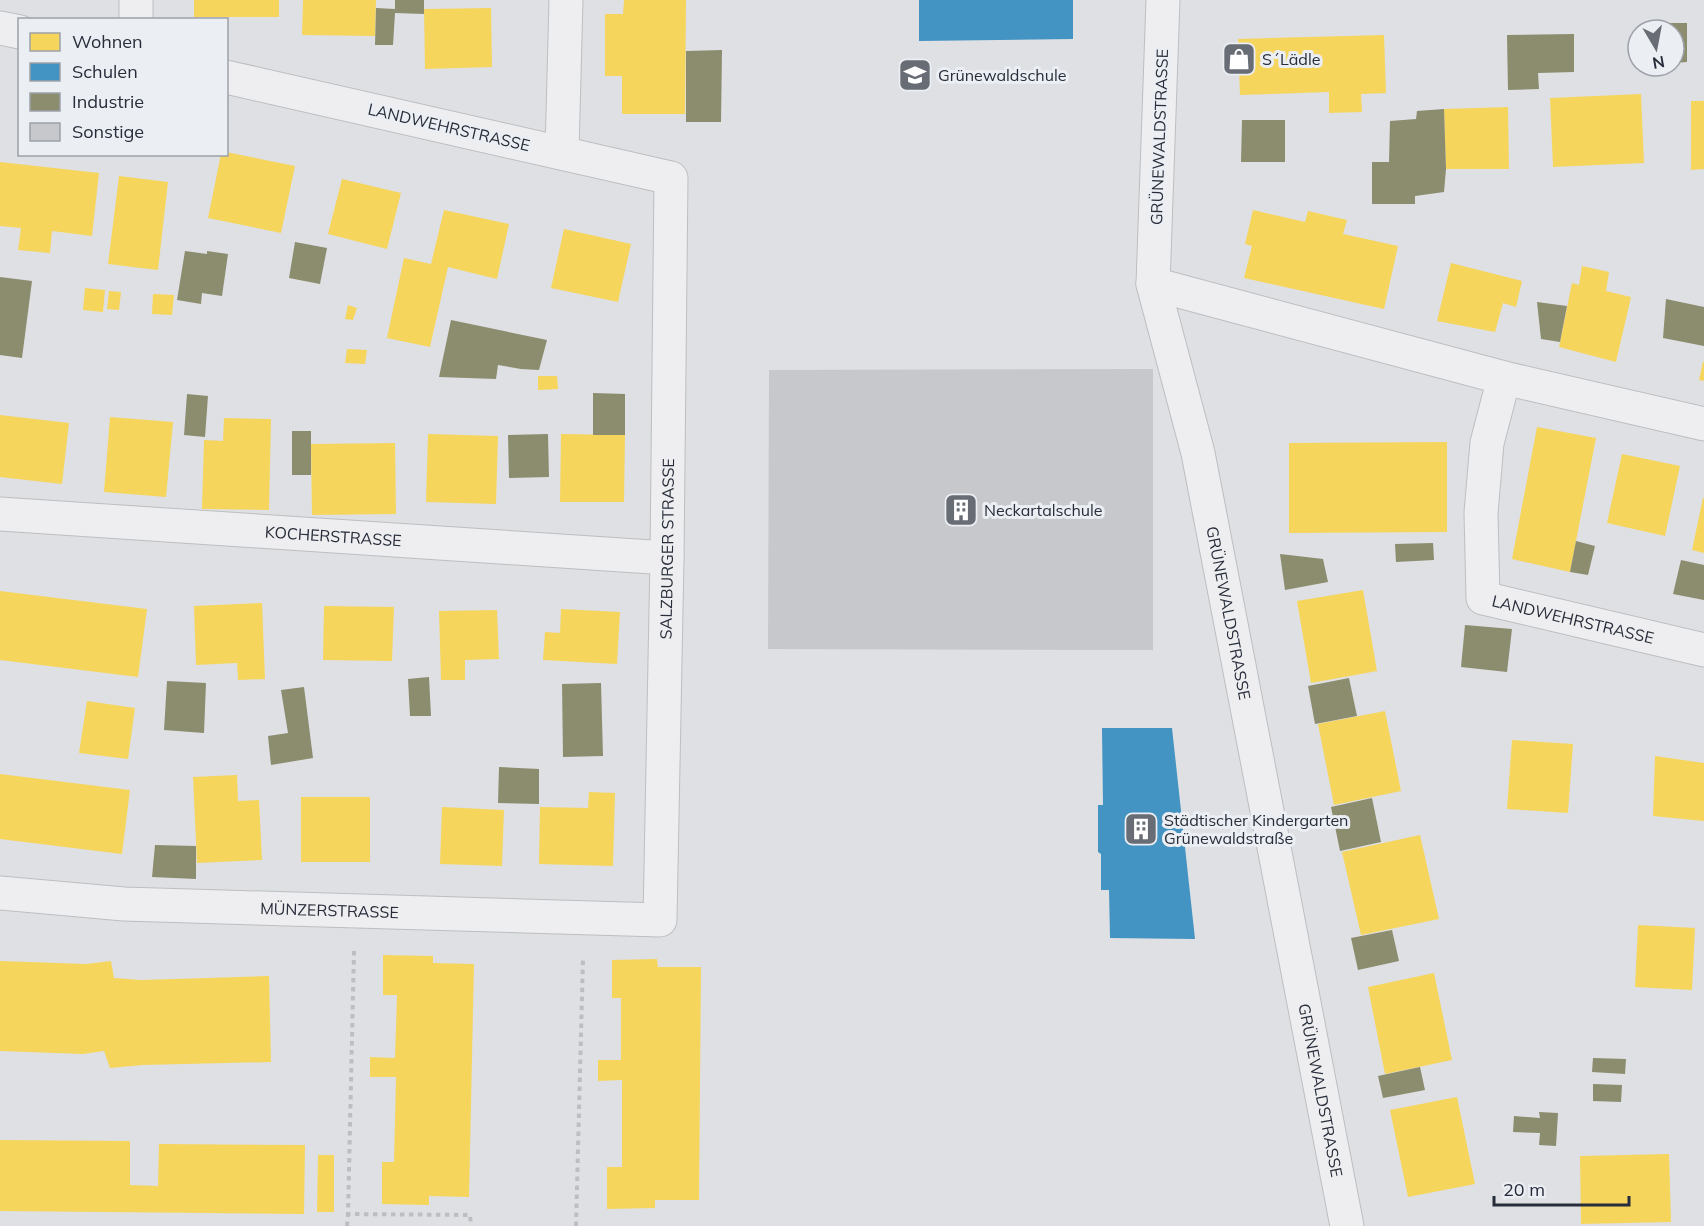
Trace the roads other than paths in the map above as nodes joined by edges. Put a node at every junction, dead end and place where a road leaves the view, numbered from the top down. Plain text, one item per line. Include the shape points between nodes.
1 (136, 0) edge
2 (566, 0) edge
3 (1163, 0) edge
4 (136, 18) edge
5 (0, 28) edge
6 (18, 32) edge
7 (228, 77) edge
8 (562, 152) junction
9 (671, 178) joint
10 (1153, 284) junction
11 (1504, 378) junction
12 (1704, 424) edge
13 (0, 514) edge
14 (667, 558) junction
15 (1704, 650) edge
16 (0, 893) edge
17 (660, 920) joint
18 (1347, 1226) edge

1 - 4 street
2 - 8 street
3 - 10 street, GRÜNEWALDSTRASSE
5 - 6 street
7 - 8 street, LANDWEHRSTRASSE
8 - 9 street, LANDWEHRSTRASSE
9 - 14 street, SALZBURGER STRASSE
10 - 11 street
10 - 18 street, GRÜNEWALDSTRASSE via 1198,453
11 - 12 street
11 - 15 street, LANDWEHRSTRASSE via 1487,443 1481,513 1482,598
13 - 14 street, KOCHERSTRASSE
14 - 17 street, SALZBURGER STRASSE
16 - 17 street, MÜNZERSTRASSE via 124,904

